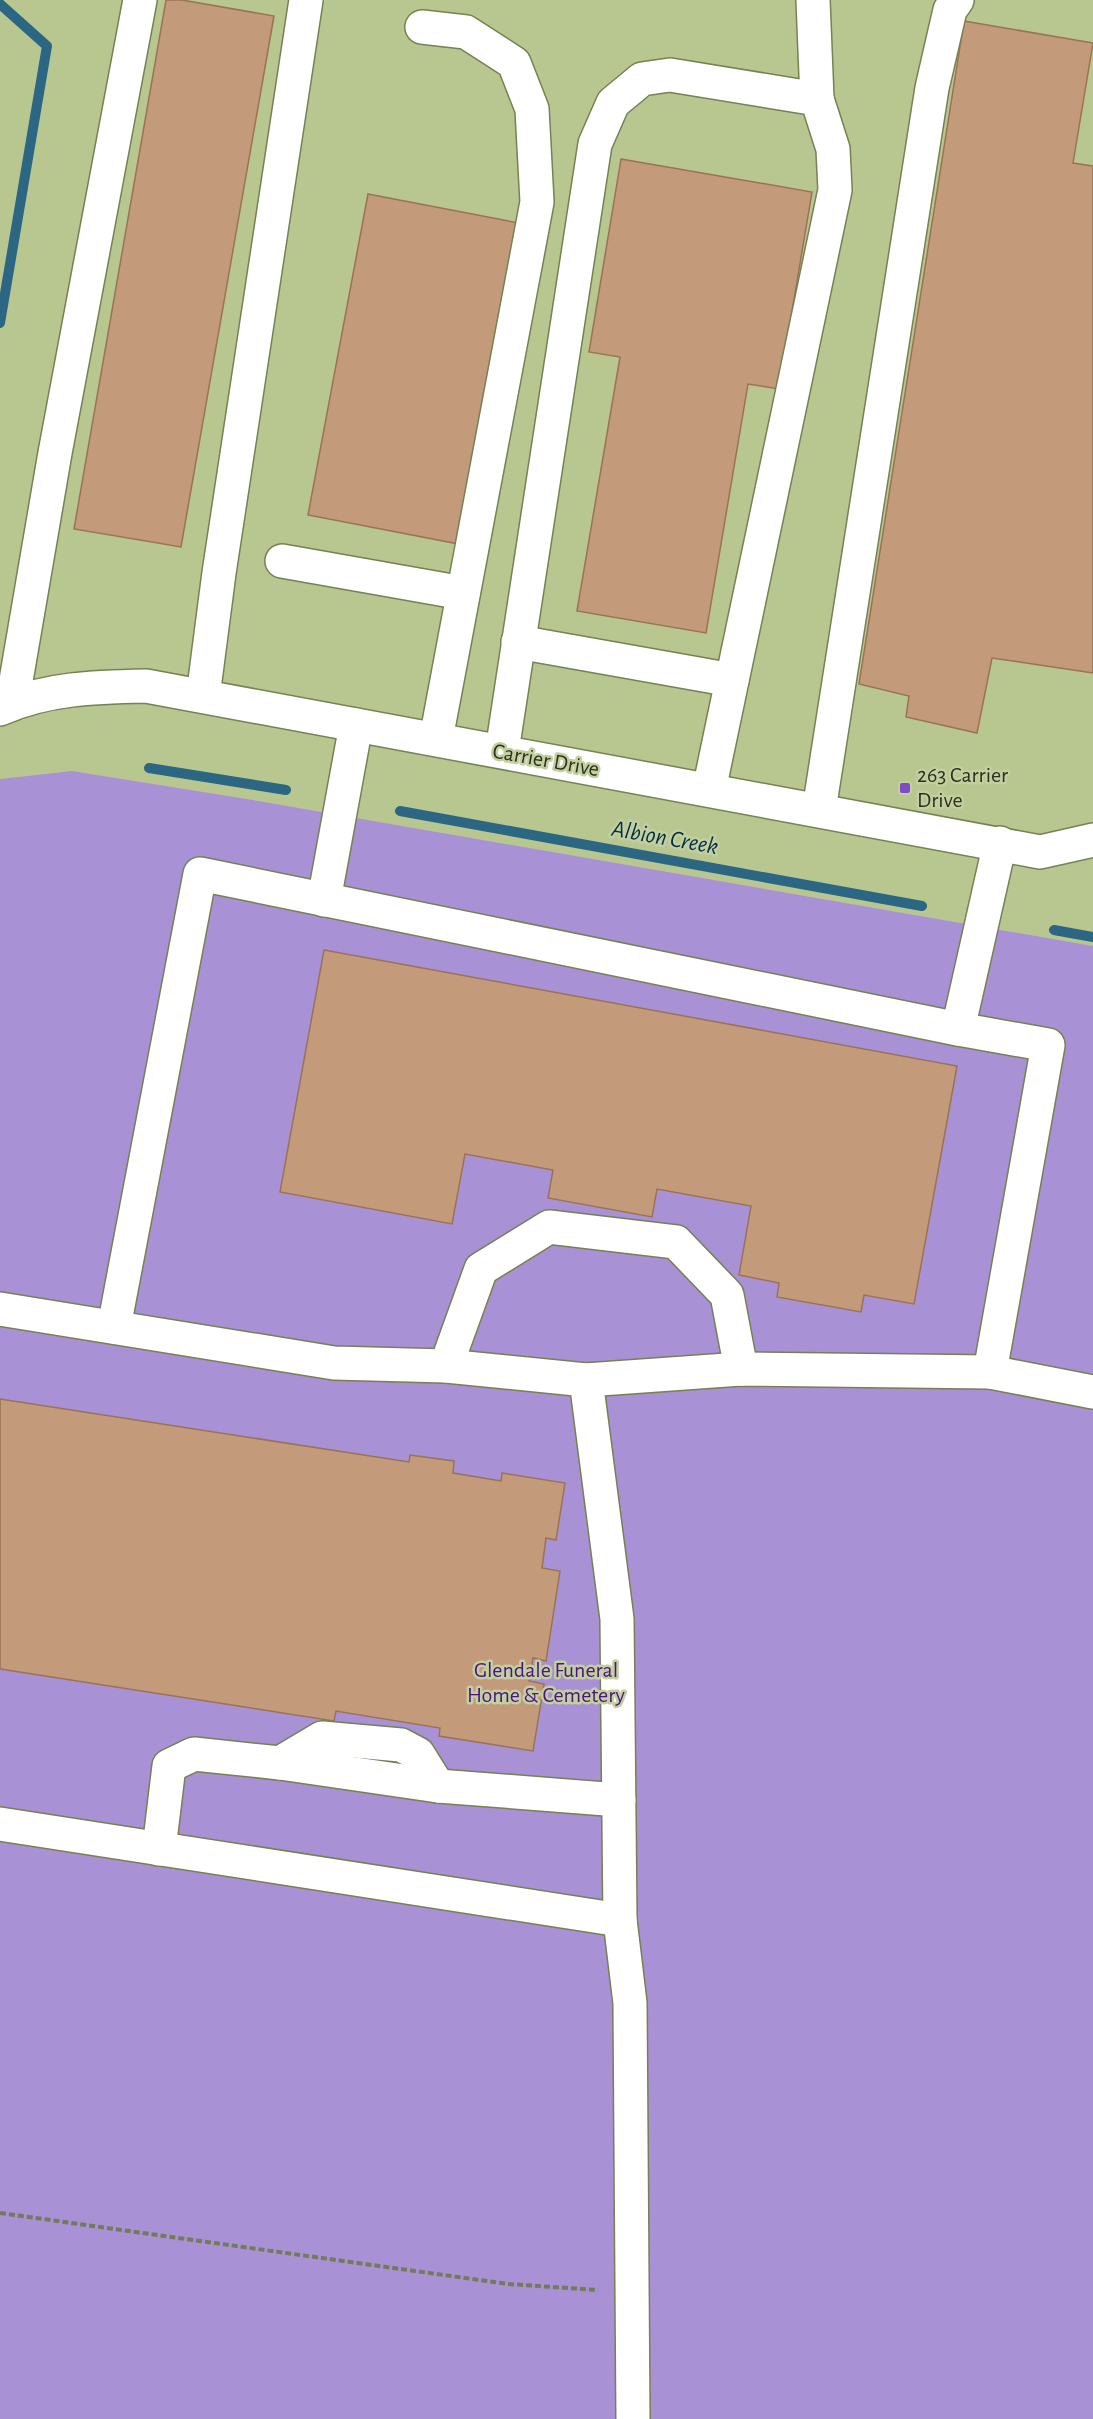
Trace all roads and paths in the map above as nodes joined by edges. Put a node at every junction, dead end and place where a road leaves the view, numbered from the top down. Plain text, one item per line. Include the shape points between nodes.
1 (140, 0) edge
2 (306, 0) edge
3 (813, 0) edge
4 (957, 0) edge
5 (422, 27) dead end
6 (817, 99) junction
7 (282, 561) dead end
8 (463, 592) junction
9 (518, 642) junction
10 (732, 680) junction
11 (203, 696) junction
12 (6, 706) edge
13 (356, 725) junction
14 (436, 739) junction
15 (502, 752) junction
16 (709, 790) junction
17 (819, 810) junction
18 (1093, 840) edge
19 (1000, 843) junction
20 (324, 900) junction
21 (958, 1029) junction
22 (0, 1309) edge
23 (114, 1327) junction
24 (446, 1366) junction
25 (741, 1369) junction
26 (990, 1372) junction
27 (586, 1380) junction
28 (1093, 1392) edge
29 (620, 1800) junction
30 (0, 1824) edge
31 (159, 1849) junction
32 (621, 1920) junction
33 (0, 2213) edge
34 (632, 2292) junction
35 (633, 2419) edge

1 - 12 street
2 - 11 street
3 - 6 street
4 - 17 street via 950,10 932,88
5 - 8 street via 466,32 514,63 532,109 537,202
6 - 9 street via 670,75 642,79 613,103 595,144
6 - 10 street via 833,148 835,190
7 - 8 street
8 - 14 street
9 - 10 street
9 - 15 street
10 - 16 street
11 - 12 street, Carrier Drive via 146,686 76,688
11 - 13 street, Carrier Drive
13 - 14 street, Carrier Drive
13 - 20 street
14 - 15 street, Carrier Drive
15 - 16 street, Carrier Drive
16 - 17 street, Carrier Drive
17 - 19 street, Carrier Drive
18 - 19 street, Carrier Drive via 1040,852
19 - 21 street
20 - 21 street
20 - 23 street via 200,874
21 - 26 street via 1048,1045
22 - 23 street
23 - 24 street via 334,1363
24 - 25 street via 481,1269 549,1227 676,1242 727,1295
24 - 27 street
25 - 26 street
25 - 27 street
26 - 28 street
27 - 29 street via 617,1619
29 - 31 street via 438,1786 418,1754 400,1745 322,1738 280,1763 194,1754 169,1766
29 - 32 street
30 - 31 street
31 - 32 street
32 - 34 street via 630,2003
33 - 34 path via 507,2284
34 - 35 street

